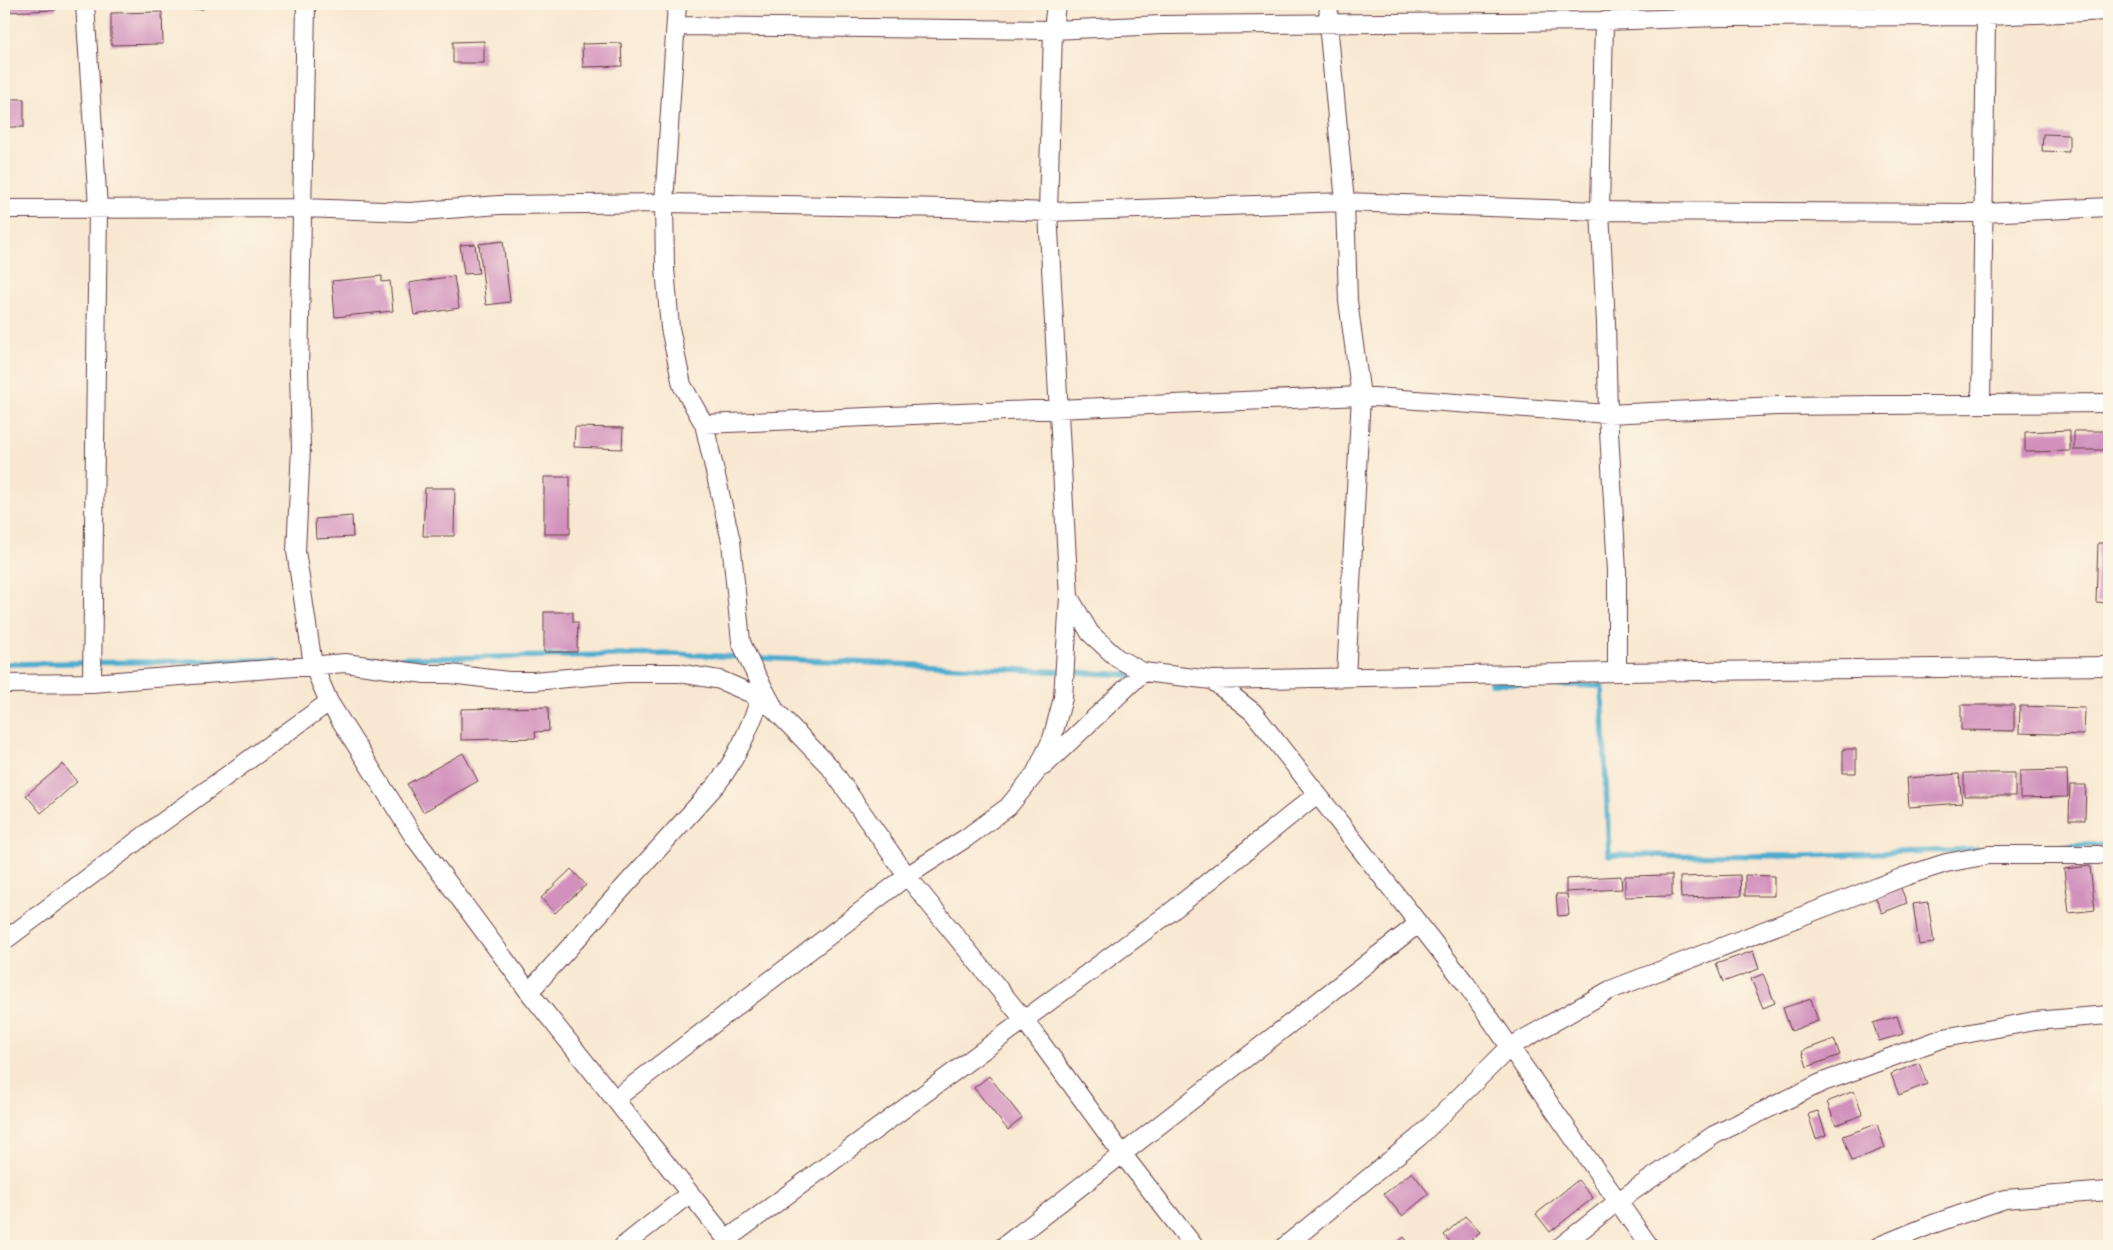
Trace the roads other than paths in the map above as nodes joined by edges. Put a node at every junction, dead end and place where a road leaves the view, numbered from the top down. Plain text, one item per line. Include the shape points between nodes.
1 (85, 4) edge
2 (306, 4) edge
3 (677, 4) edge
4 (1056, 4) edge
5 (1329, 4) edge
6 (1719, 10) edge
7 (2109, 11) edge
8 (1986, 16) junction
9 (1604, 22) junction
10 (1328, 23) junction
11 (677, 26) junction
12 (1053, 30) junction
13 (1345, 202) junction
14 (664, 203) junction
15 (2109, 207) edge
16 (98, 208) junction
17 (302, 208) junction
18 (4, 209) edge
19 (1600, 211) junction
20 (1048, 212) junction
21 (1984, 213) junction
22 (1361, 396) junction
23 (2109, 403) edge
24 (1981, 404) junction
25 (1058, 408) junction
26 (1608, 414) junction
27 (704, 424) junction
28 (1069, 597) junction
29 (313, 665) junction
30 (2109, 666) edge
31 (1143, 672) junction
32 (1617, 672) junction
33 (1346, 677) junction
34 (1212, 680) junction
35 (92, 683) junction
36 (4, 684) edge
37 (329, 702) junction
38 (767, 704) junction
39 (1035, 774) junction
40 (1317, 794) junction
41 (2099, 855) dead end
42 (907, 876) junction
43 (1418, 924) junction
44 (4, 940) edge
45 (529, 992) junction
46 (2109, 1015) edge
47 (1025, 1021) junction
48 (1510, 1047) junction
49 (614, 1099) junction
50 (1123, 1155) junction
51 (2109, 1192) edge
52 (688, 1194) junction
53 (1617, 1202) junction
54 (729, 1243) edge
55 (623, 1246) edge
56 (1004, 1246) edge
57 (1194, 1246) edge
58 (1286, 1246) edge
59 (1561, 1246) edge
60 (1649, 1246) edge
61 (1879, 1246) edge

1 - 16 street
2 - 17 street
3 - 11 street
4 - 12 street
5 - 10 street
6 - 8 street
6 - 9 street
7 - 8 street
8 - 21 street
9 - 10 street
9 - 19 street
10 - 12 street
10 - 13 street
11 - 12 street
11 - 14 street
12 - 20 street
13 - 19 street
13 - 20 street
13 - 22 street via 1348,302
14 - 17 street via 499,205 410,212
14 - 20 street
14 - 27 street via 670,328 682,385
15 - 21 street
16 - 17 street
16 - 18 street
16 - 35 street
17 - 29 street via 301,448 296,551
19 - 21 street
19 - 26 street
20 - 25 street
21 - 24 street
22 - 25 street
22 - 26 street
22 - 33 street
23 - 24 street
24 - 26 street via 1777,406
25 - 27 street
25 - 28 street
26 - 32 street via 1617,571
27 - 38 street via 730,541 741,642
28 - 31 street via 1090,633 1117,658
28 - 39 street via 1063,698 1052,739
29 - 35 street
29 - 37 street
29 - 38 street via 345,663 508,681 679,673 720,680
30 - 32 street
31 - 34 street
31 - 39 street
32 - 33 street
33 - 34 street
34 - 40 street via 1253,712
35 - 36 street
37 - 44 street
37 - 45 street via 414,836
38 - 42 street via 830,767
38 - 45 street via 717,784
39 - 42 street via 1008,807
40 - 43 street
40 - 47 street via 1172,911
41 - 48 street via 1989,854 1938,865 1610,990
42 - 47 street
42 - 49 street
43 - 48 street
43 - 50 street
45 - 49 street
46 - 53 street via 2034,1021 1944,1038 1823,1082 1714,1135
47 - 50 street
47 - 54 street via 878,1126
48 - 53 street
48 - 58 street via 1419,1137
49 - 52 street
50 - 56 street
50 - 57 street
51 - 61 street via 2005,1200
52 - 54 street
52 - 55 street
53 - 59 street
53 - 60 street

